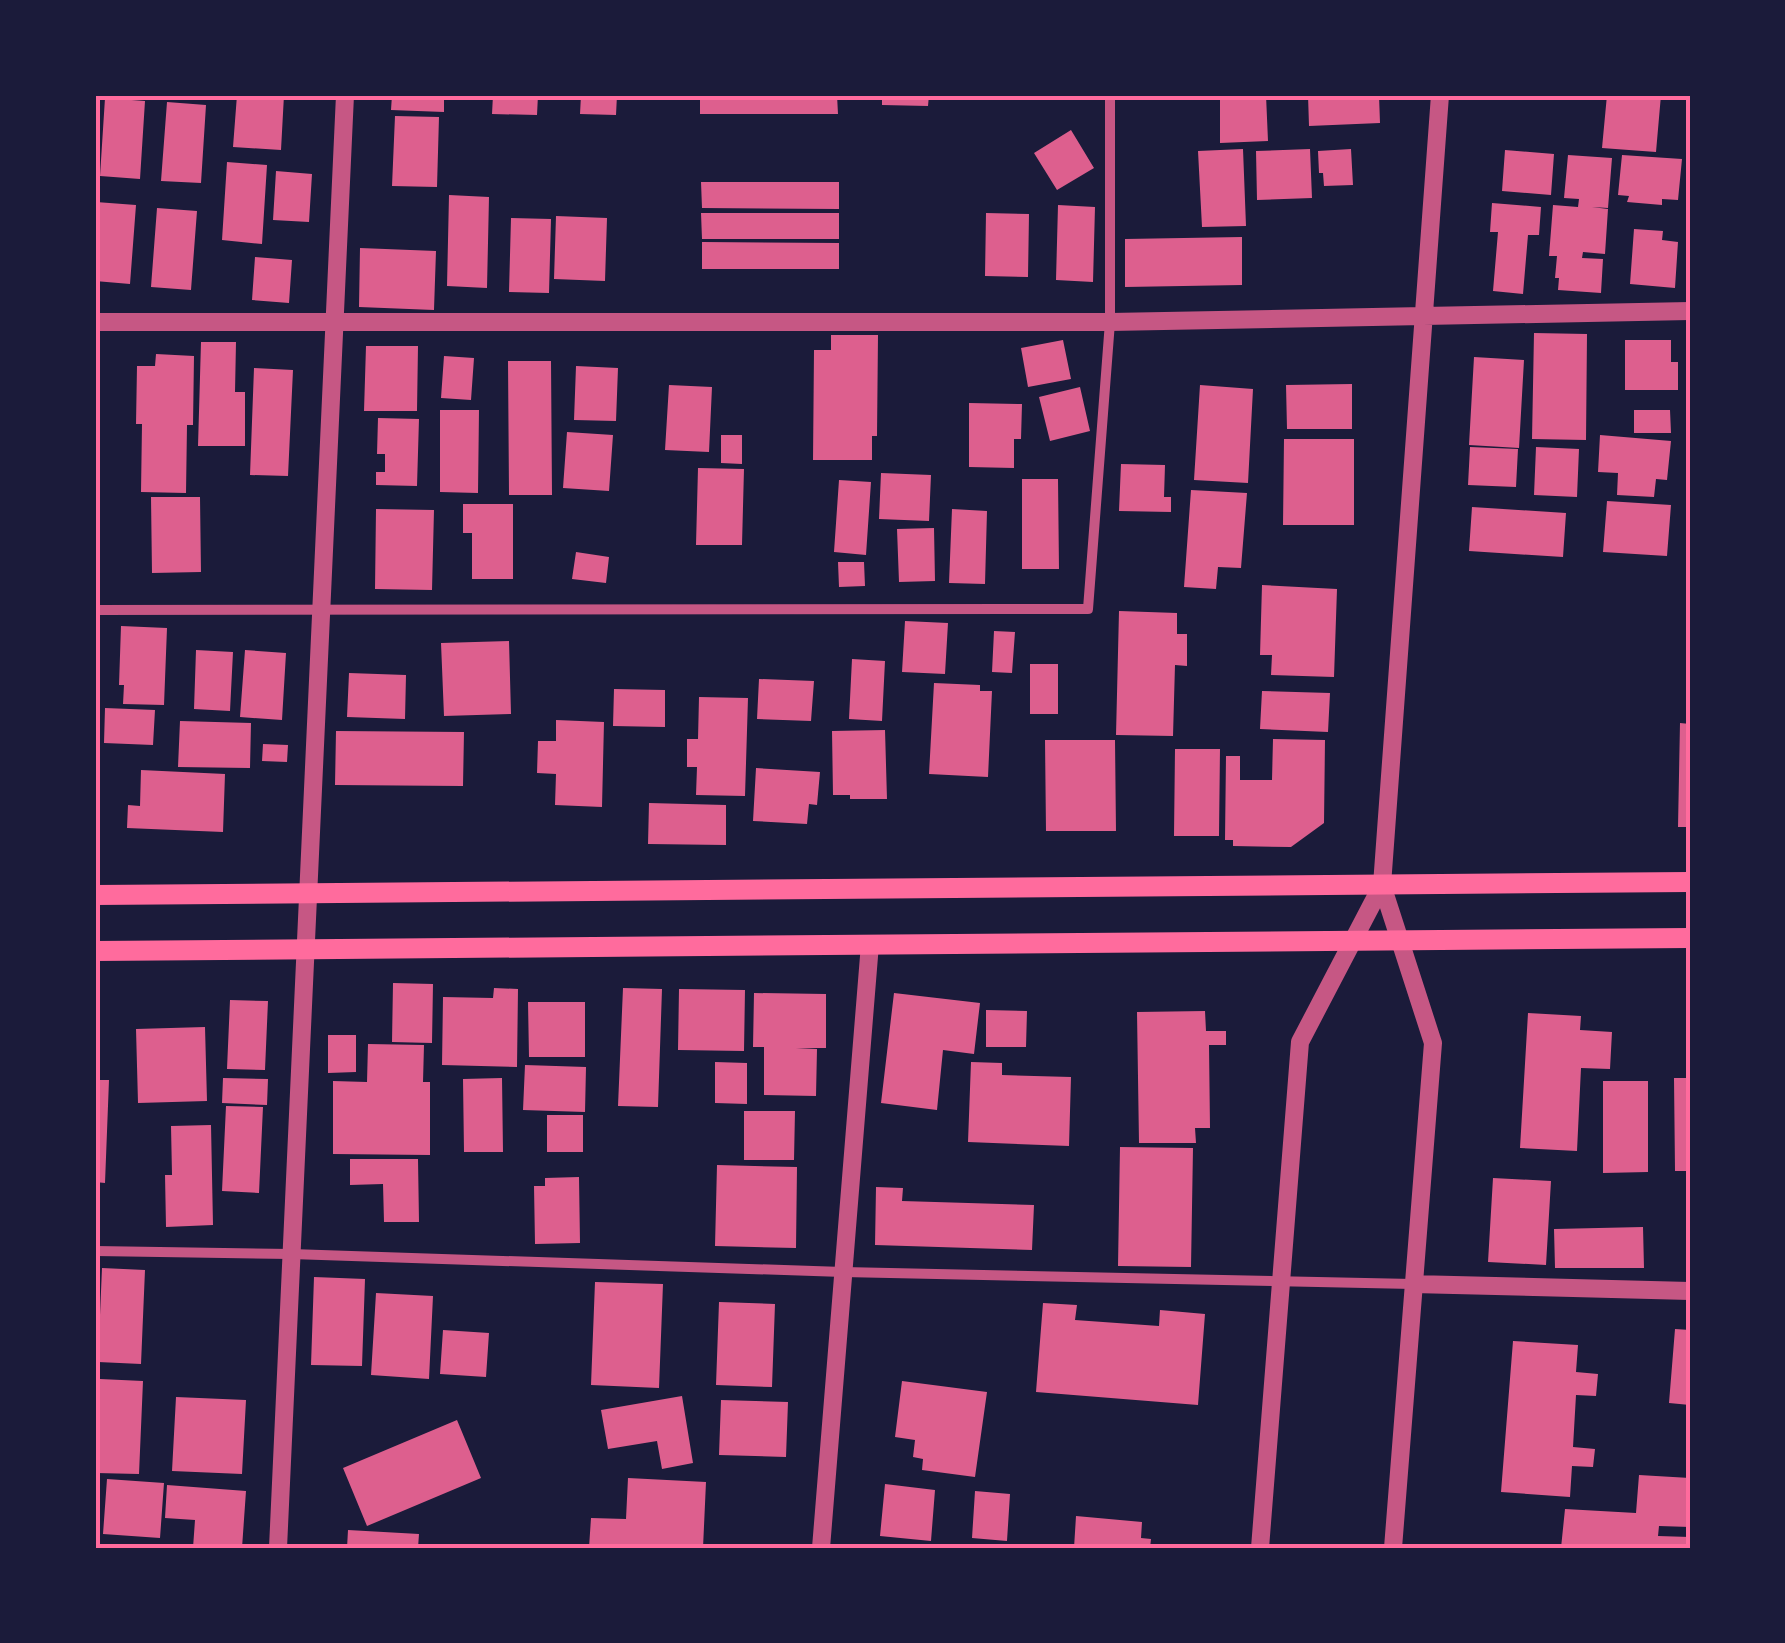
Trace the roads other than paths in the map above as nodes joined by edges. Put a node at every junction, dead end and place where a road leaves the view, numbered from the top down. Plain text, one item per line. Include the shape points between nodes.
1 (346, 95) edge
2 (1110, 95) edge
3 (1440, 95) edge
4 (1690, 312) edge
5 (1424, 316) junction
6 (95, 322) edge
7 (336, 322) junction
8 (1110, 322) junction
9 (95, 610) edge
10 (323, 610) junction
11 (1690, 882) edge
12 (1382, 884) junction
13 (309, 894) junction
14 (95, 896) edge
15 (1690, 938) edge
16 (1400, 940) junction
17 (1353, 941) junction
18 (870, 944) junction
19 (306, 949) junction
20 (95, 950) edge
21 (95, 1251) edge
22 (291, 1254) junction
23 (843, 1272) junction
24 (1281, 1282) junction
25 (1413, 1284) junction
26 (1690, 1291) edge
27 (278, 1548) edge
28 (821, 1548) edge
29 (1260, 1548) edge
30 (1393, 1548) edge

1 - 7 street
2 - 8 street
3 - 5 street
4 - 5 street
5 - 8 street
5 - 12 street
6 - 7 street
7 - 8 street
7 - 10 street
8 - 10 street via 1088,609
9 - 10 street
10 - 13 street
11 - 12 main road
12 - 13 main road
12 - 16 street
12 - 17 street
13 - 14 main road
13 - 19 street
15 - 16 main road
16 - 17 main road
16 - 25 street via 1434,1043
17 - 18 main road
17 - 24 street via 1300,1042
18 - 19 main road
18 - 23 street
19 - 20 main road
19 - 22 street
21 - 22 street
22 - 23 street
22 - 27 street
23 - 24 street
23 - 28 street
24 - 25 street
24 - 29 street
25 - 26 street
25 - 30 street

